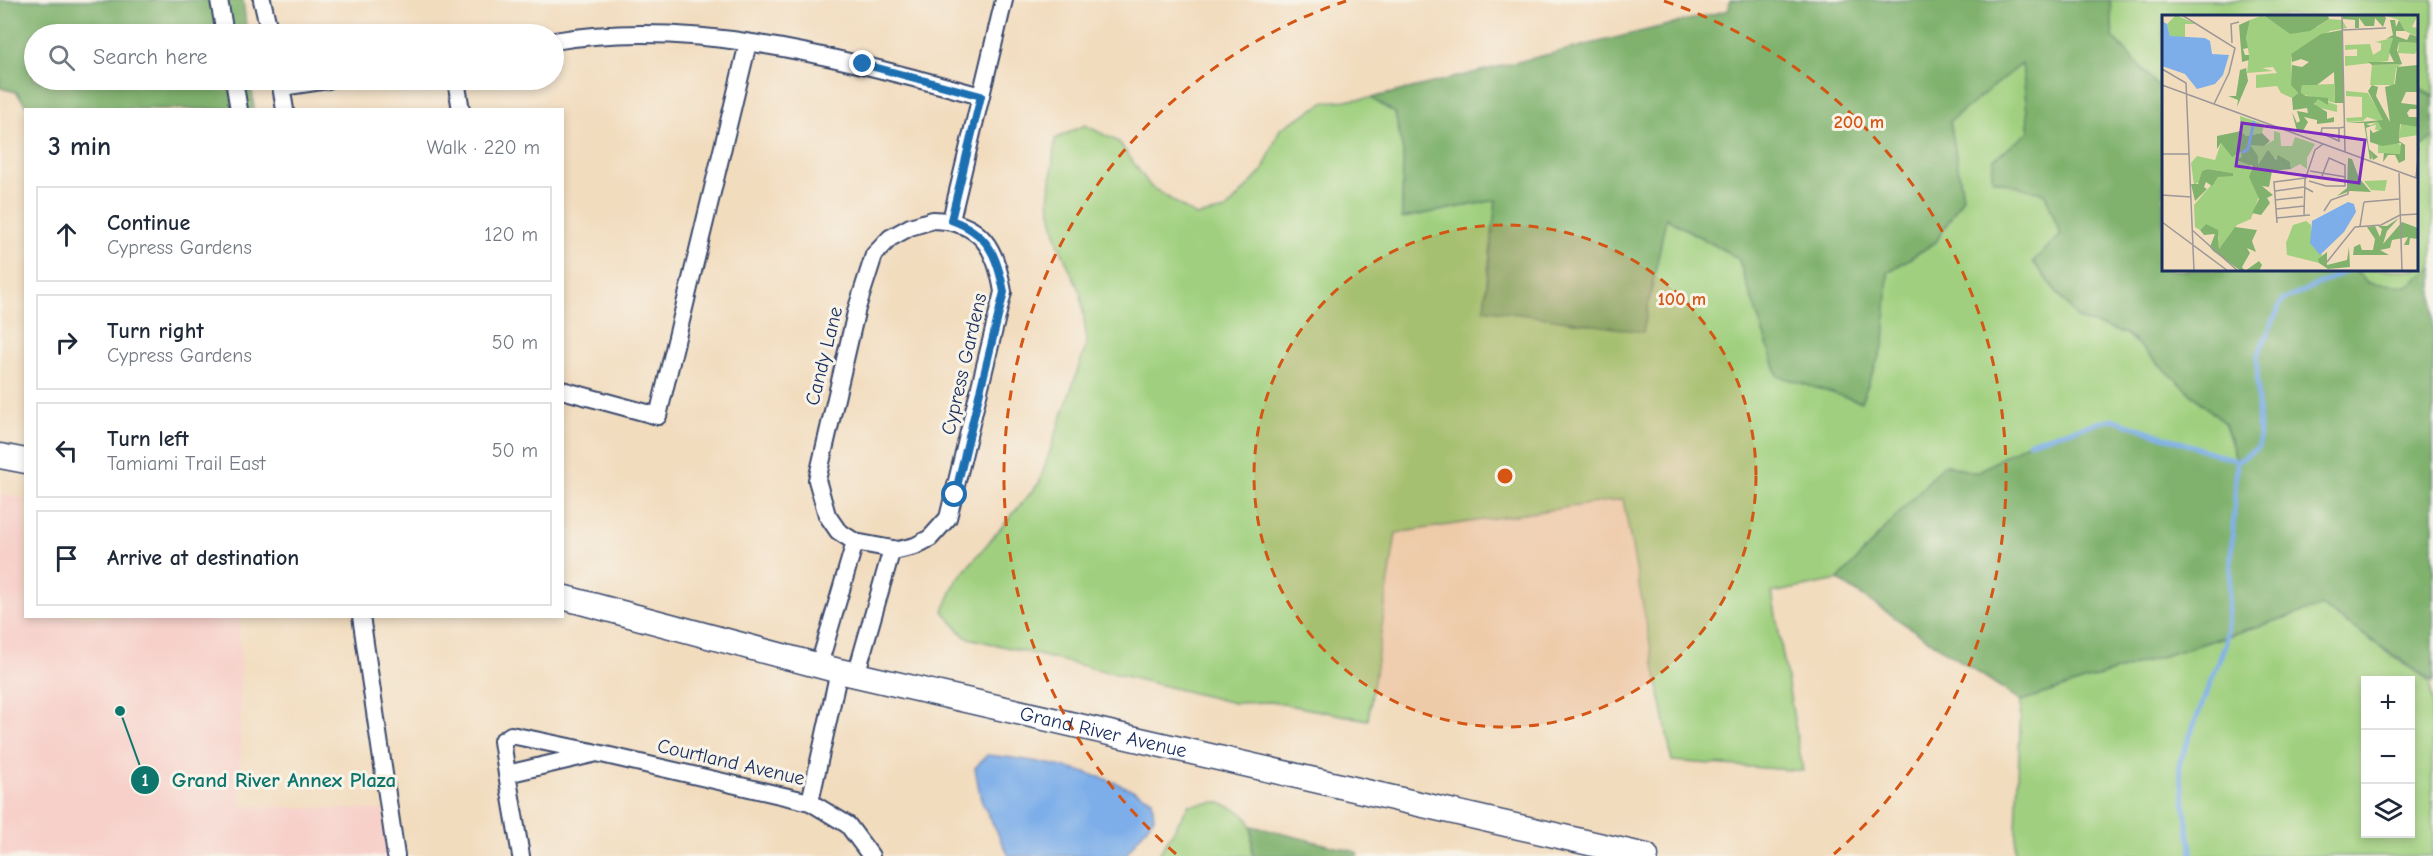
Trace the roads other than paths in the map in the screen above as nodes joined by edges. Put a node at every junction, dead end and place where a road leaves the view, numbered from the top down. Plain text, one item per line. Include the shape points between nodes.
1 (219, 0) edge
2 (262, 0) edge
3 (1004, 0) edge
4 (223, 24) edge
5 (268, 24) edge
6 (564, 39) edge
7 (748, 43) junction
8 (236, 90) edge
9 (282, 90) edge
10 (458, 90) edge
11 (981, 96) junction
12 (239, 108) edge
13 (285, 108) edge
14 (461, 108) edge
15 (951, 220) junction
16 (564, 391) edge
17 (0, 456) edge
18 (24, 461) edge
19 (855, 542) junction
20 (892, 549) junction
21 (564, 598) edge
22 (361, 618) edge
23 (838, 670) junction
24 (597, 753) junction
25 (507, 774) junction
26 (810, 802) junction
27 (396, 856) edge
28 (521, 856) edge
29 (871, 856) edge
30 (1646, 856) edge

1 - 4 street
2 - 5 street
3 - 11 street
6 - 7 street via 594,34 694,35
7 - 11 street via 863,64
7 - 16 street via 658,416
8 - 12 street
9 - 13 street
10 - 14 street
11 - 15 street
15 - 19 street, Candy Lane via 933,220 890,238 874,255 857,308 817,480 827,515 838,531
15 - 20 street, Cypress Gardens via 968,226 992,248 1004,292 948,518 930,538 915,546
17 - 18 main road
19 - 20 street, Cypress Gardens
19 - 23 street
20 - 23 street
21 - 23 main road, Grand River Avenue
22 - 27 street
23 - 26 street
23 - 30 main road, Grand River Avenue
24 - 25 street, Courtland Avenue
24 - 25 street, Courtland Avenue via 511,735 502,741
24 - 26 street, Courtland Avenue
25 - 28 street, Courtland Avenue
26 - 29 street, Courtland Avenue via 848,825

